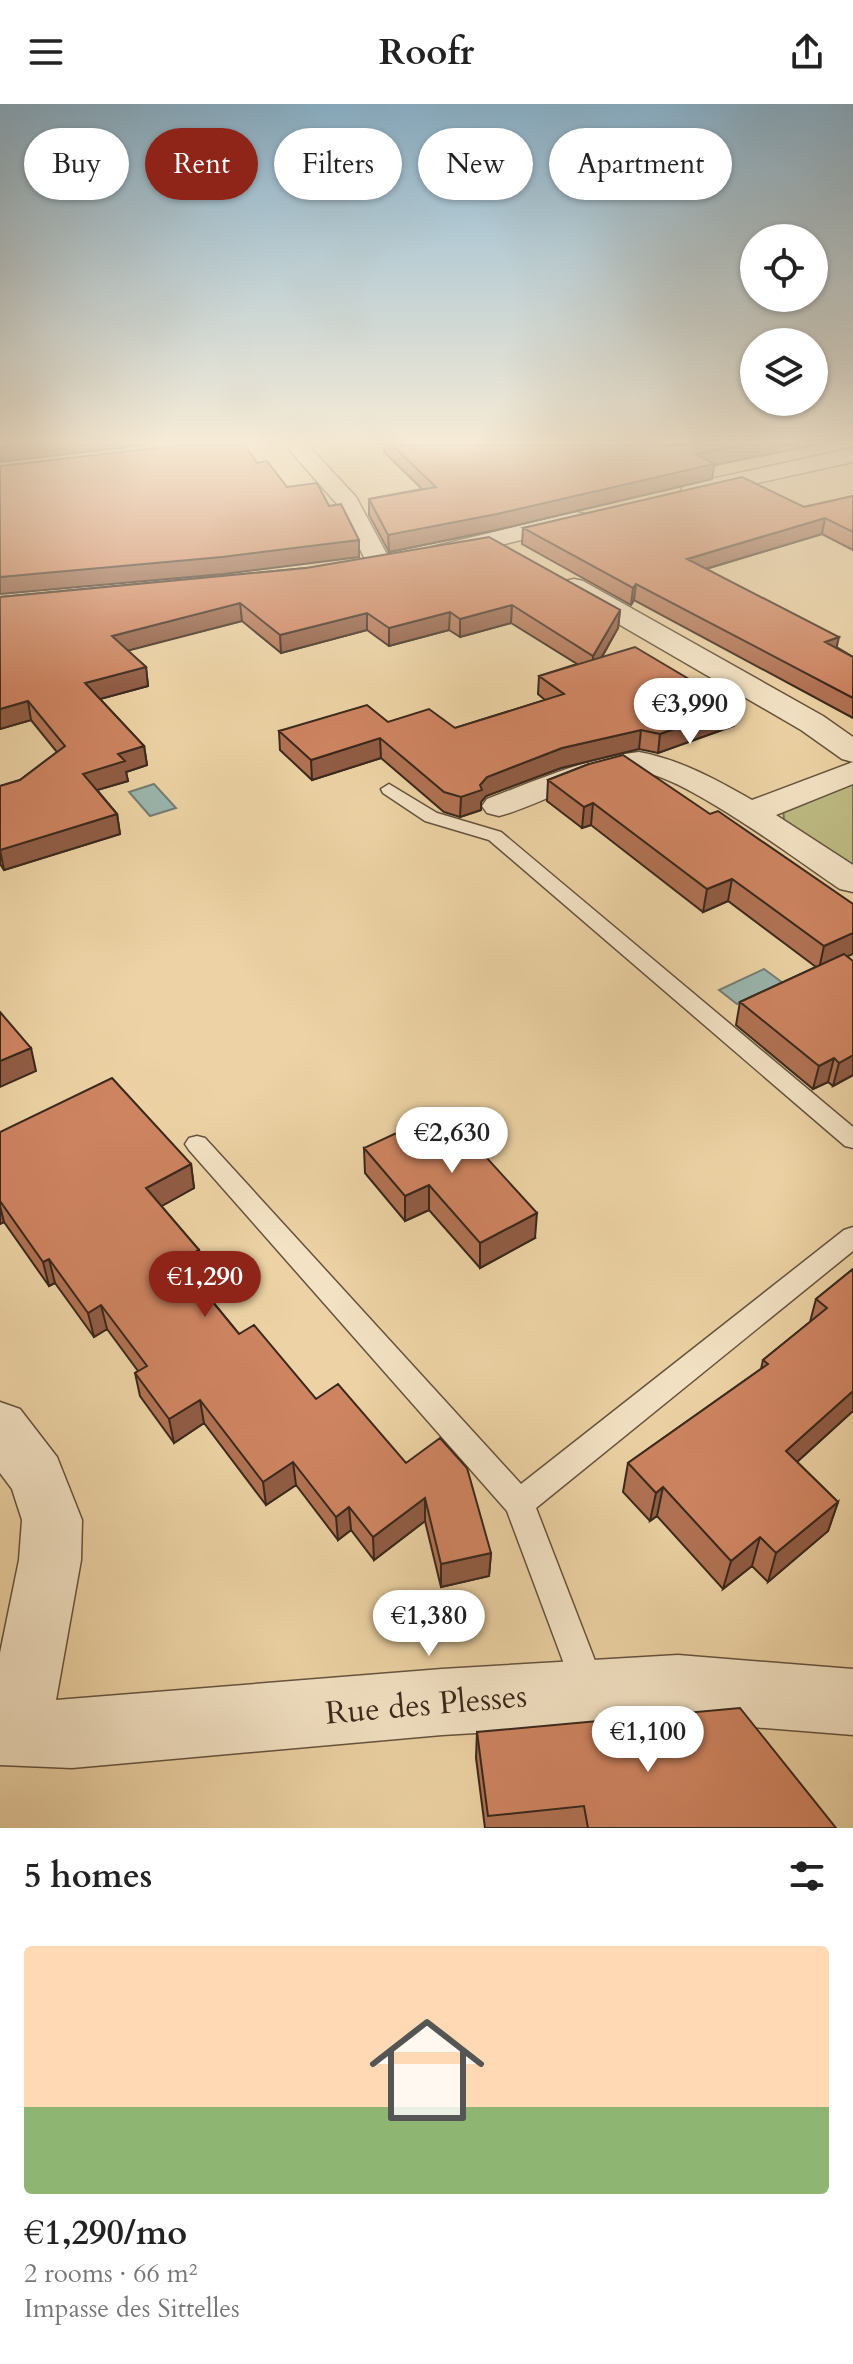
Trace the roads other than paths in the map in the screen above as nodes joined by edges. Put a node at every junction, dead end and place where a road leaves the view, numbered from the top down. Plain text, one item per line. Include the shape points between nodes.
1 (360, 525) edge
2 (549, 525) edge
3 (490, 540) junction
4 (525, 560) edge
5 (378, 562) junction
6 (348, 567) edge
7 (553, 575) edge
8 (853, 752) edge
9 (853, 772) edge
10 (389, 789) dead end
11 (499, 806) dead end
12 (749, 813) junction
13 (853, 881) edge
14 (853, 1140) edge
15 (197, 1144) dead end
16 (853, 1237) edge
17 (0, 1427) edge
18 (519, 1503) junction
19 (591, 1691) junction
20 (853, 1702) edge
21 (8, 1732) edge

1 - 5 street
2 - 3 street
3 - 4 street
3 - 5 street
5 - 6 street
7 - 8 street via 812,723
9 - 12 street
10 - 14 lane via 431,817 495,836
11 - 12 street via 618,764 643,762 678,773
12 - 13 street
15 - 18 lane
16 - 18 lane
17 - 21 street via 36,1476 52,1520 50,1560
18 - 19 lane
19 - 20 street, Rue des Plesses via 678,1688
19 - 21 street, Rue des Plesses via 72,1734

